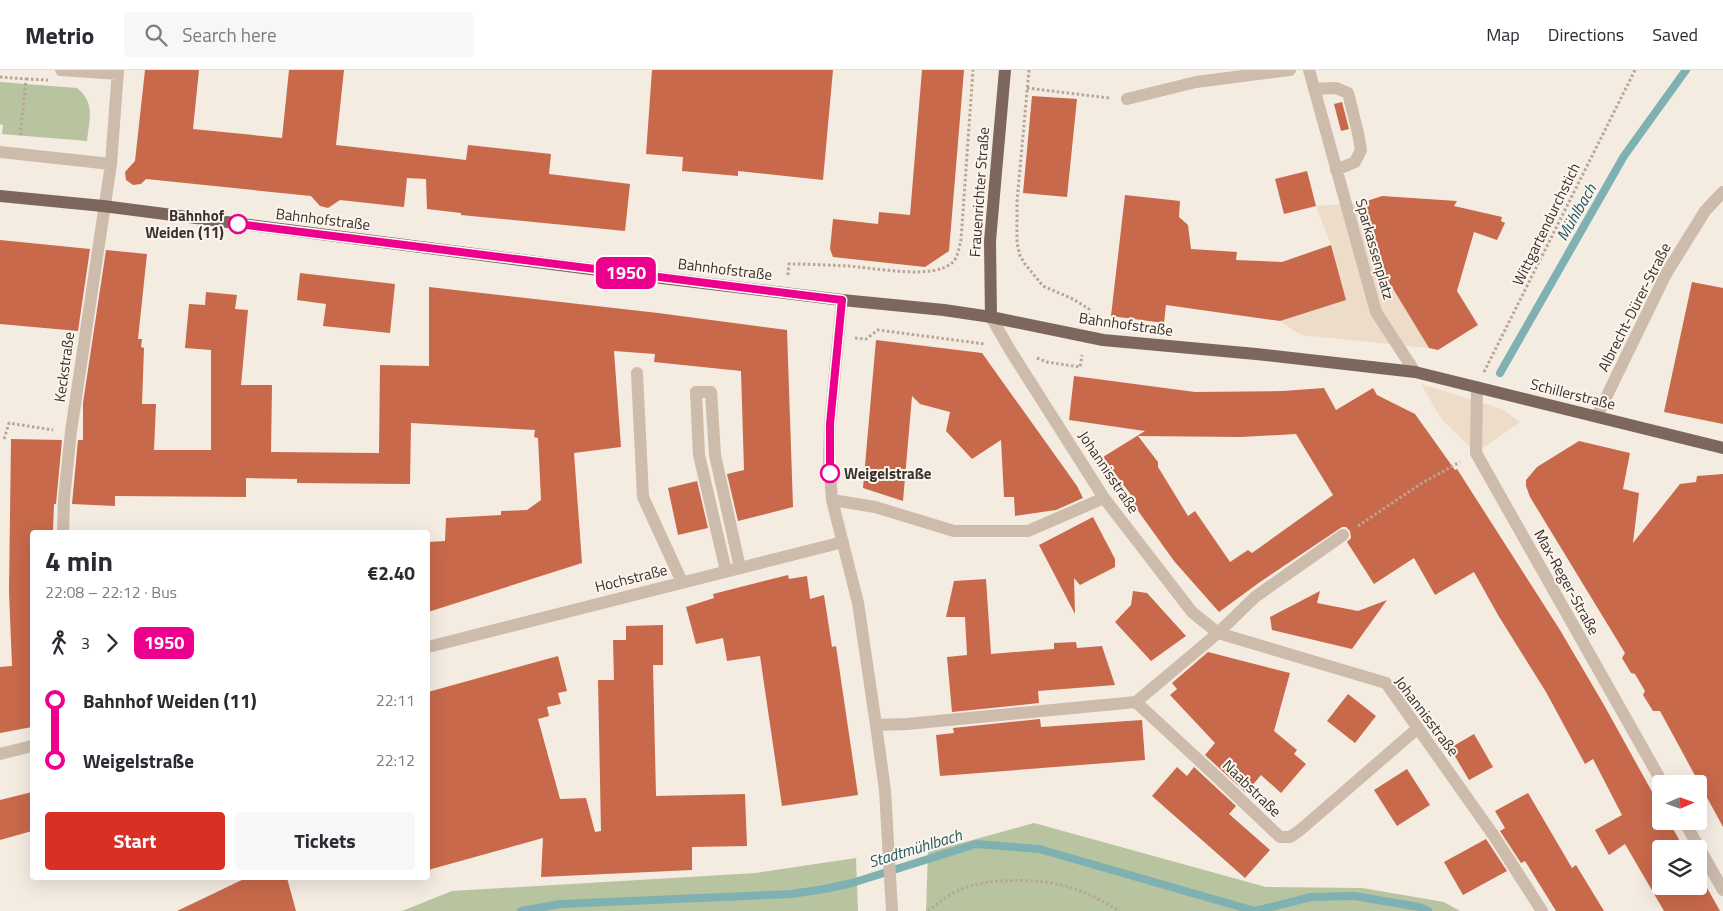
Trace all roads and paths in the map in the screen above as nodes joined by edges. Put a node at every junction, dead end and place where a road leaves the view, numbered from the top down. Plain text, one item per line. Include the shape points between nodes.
1 (61, 70) edge
2 (973, 70) edge
3 (1004, 70) edge
4 (1029, 70) edge
5 (1290, 70) edge
6 (1309, 70) edge
7 (1635, 70) edge
8 (118, 72) edge
9 (0, 77) edge
10 (1027, 88) junction
11 (1314, 89) junction
12 (1127, 99) joint
13 (19, 140) dead end
14 (0, 152) edge
15 (111, 164) junction
16 (1336, 170) junction
17 (1723, 192) edge
18 (0, 196) edge
19 (103, 206) junction
20 (786, 293) junction
21 (842, 300) junction
22 (1089, 309) dead end
23 (991, 317) junction
24 (838, 338) junction
25 (1010, 350) junction
26 (1080, 367) dead end
27 (637, 372) dead end
28 (1415, 372) junction
29 (1477, 387) junction
30 (1597, 416) junction
31 (71, 431) junction
32 (4, 439) dead end
33 (1723, 448) edge
34 (1476, 453) junction
35 (1104, 498) junction
36 (832, 500) junction
37 (63, 530) edge
38 (1343, 535) joint
39 (843, 542) junction
40 (740, 568) junction
41 (726, 571) junction
42 (682, 582) junction
43 (1218, 633) junction
44 (430, 646) edge
45 (1136, 702) junction
46 (876, 725) junction
47 (1418, 728) junction
48 (30, 746) edge
49 (0, 754) edge
50 (1658, 775) edge
51 (1689, 830) edge
52 (1723, 890) edge
53 (892, 911) edge
54 (928, 911) edge
55 (1120, 911) edge
56 (1542, 911) edge

1 - 8 street
2 - 20 path via 961,240 953,262 934,270 911,272 789,264
3 - 23 main road, Frauenrichter Straße via 990,241
4 - 10 path
5 - 12 street via 1196,82
6 - 11 street, Sparkassenplatz
7 - 29 path, Wittgartendurchstich
8 - 15 street, Keckstraße
9 - 13 path via 26,79
10 - 12 path
10 - 22 path via 1017,201 1020,256 1043,286
11 - 16 street, Sparkassenplatz
11 - 16 street via 1336,88 1348,94 1353,110 1360,150 1355,162
14 - 15 street
15 - 19 street, Keckstraße
16 - 28 street, Sparkassenplatz via 1376,312
17 - 30 street, Albrecht-Dürer-Straße via 1705,211 1666,274
18 - 19 main road, Bahnhofstraße
19 - 20 main road, Bahnhofstraße
19 - 31 street, Keckstraße
20 - 21 main road, Bahnhofstraße
21 - 23 main road, Bahnhofstraße
21 - 24 street
23 - 25 street, Johannisstraße
23 - 28 main road, Bahnhofstraße via 1103,340
24 - 25 path via 866,339 878,330
24 - 36 street via 830,424
25 - 26 path via 1047,362
25 - 35 street, Johannisstraße
27 - 42 street via 643,497
28 - 29 main road, Schillerstraße
29 - 30 main road, Schillerstraße
29 - 34 street
30 - 33 main road, Schillerstraße
31 - 32 path via 9,423
31 - 37 street, Keckstraße
34 - 38 path via 1422,483
34 - 50 street, Max-Reger-Straße
35 - 36 street via 1028,531 954,531 875,507
35 - 43 street, Johannisstraße via 1192,612
36 - 39 street
38 - 43 street via 1256,597
39 - 40 street, Hochstraße
39 - 46 street via 858,603
40 - 41 street, Hochstraße
40 - 41 street via 715,455 711,392 696,392 699,456
41 - 42 street, Hochstraße
42 - 44 street, Hochstraße
43 - 45 street
43 - 47 street, Johannisstraße via 1386,683
45 - 46 street
45 - 47 street, Naabstraße via 1280,837 1290,837 1299,831
46 - 53 street via 888,834
47 - 56 street, Johannisstraße
48 - 49 street
51 - 52 street
54 - 55 path via 958,890 1012,880 1056,884 1078,890

